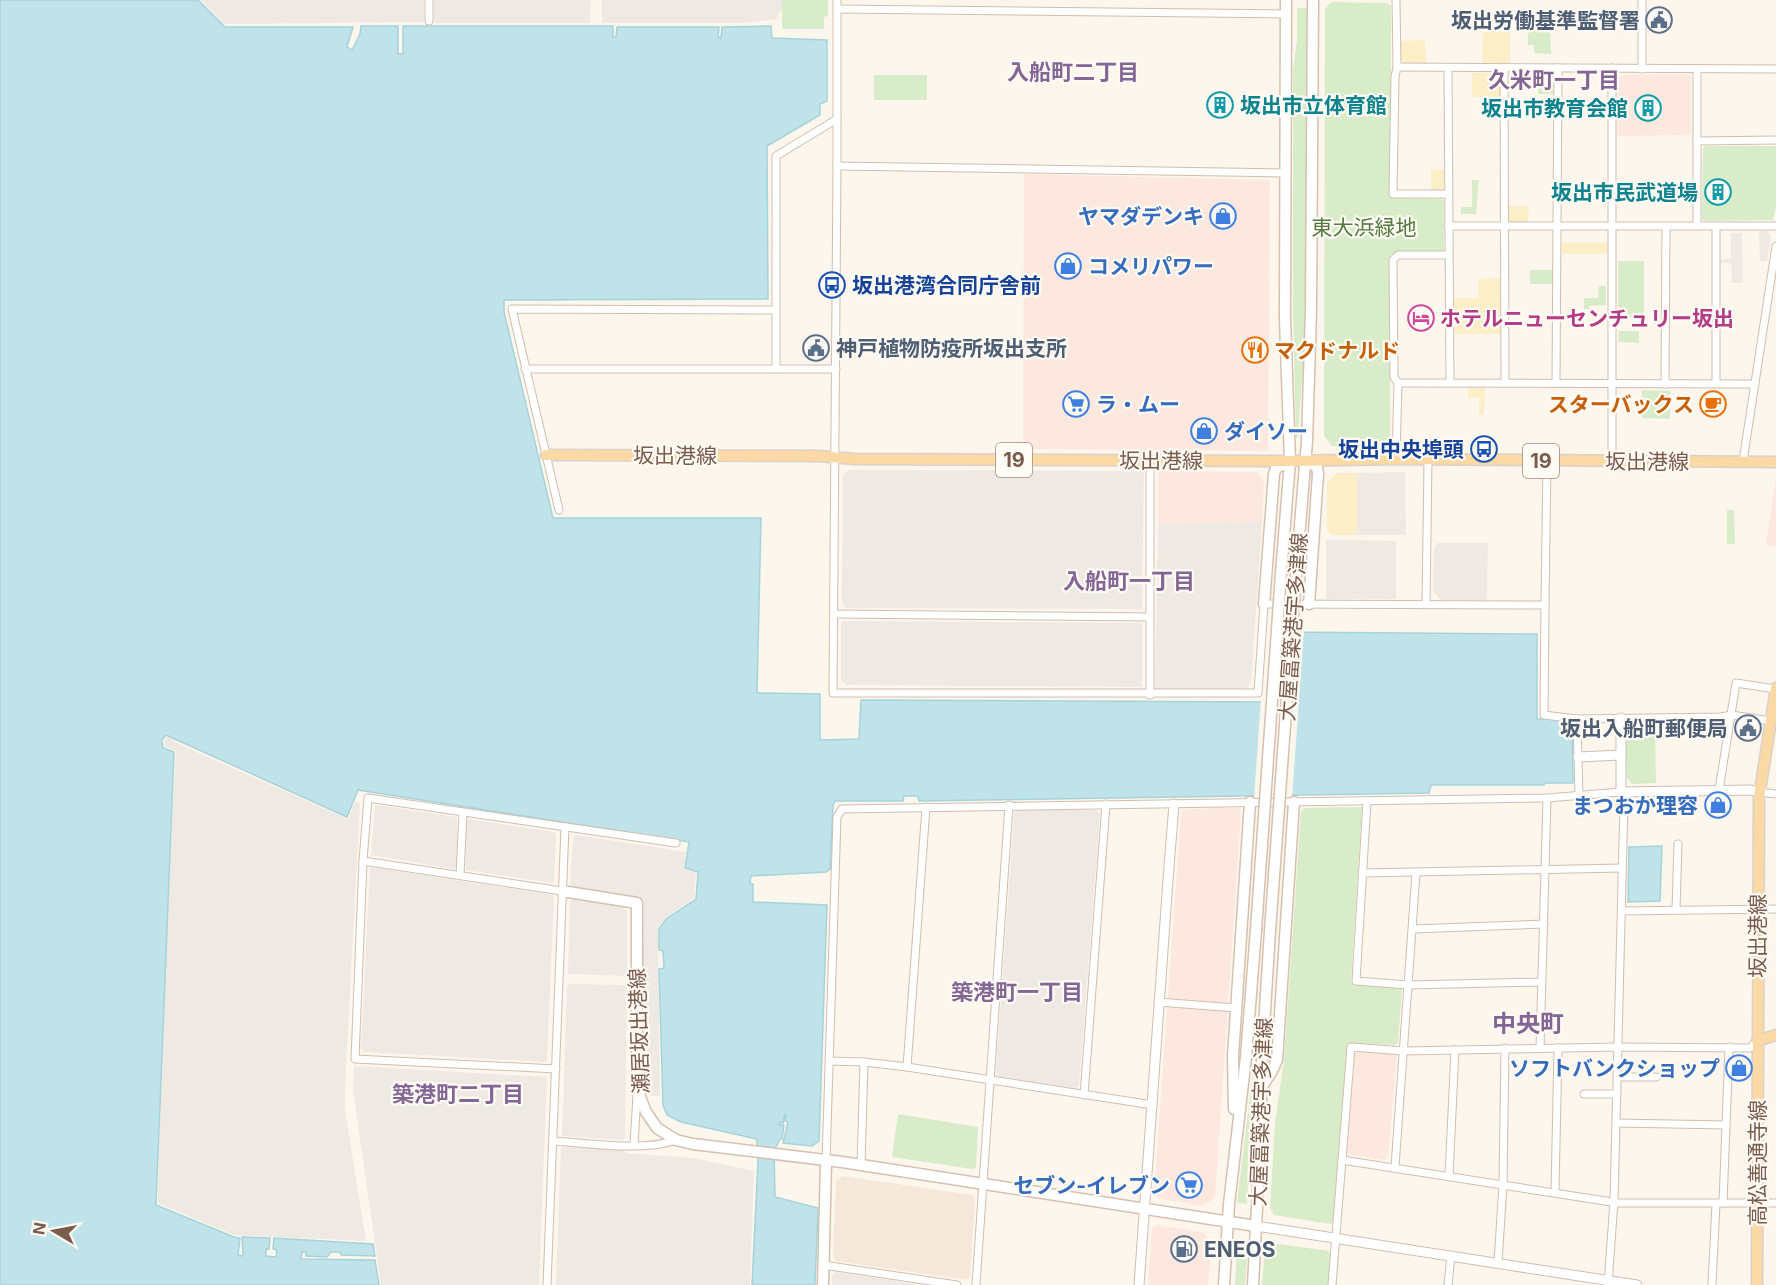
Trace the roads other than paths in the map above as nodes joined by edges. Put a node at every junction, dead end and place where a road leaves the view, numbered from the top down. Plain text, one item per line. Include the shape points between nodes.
1 (429, 0) edge
2 (837, 0) edge
3 (1286, 0) edge
4 (1314, 0) edge
5 (1396, 0) edge
6 (1642, 0) edge
7 (837, 9) junction
8 (1285, 14) junction
9 (429, 21) dead end
10 (1397, 67) junction
11 (1448, 68) junction
12 (1504, 68) junction
13 (1558, 68) junction
14 (1612, 69) junction
15 (1642, 69) junction
16 (1697, 69) junction
17 (1776, 69) edge
18 (837, 119) junction
19 (1776, 140) edge
20 (1697, 141) junction
21 (837, 166) junction
22 (1286, 173) junction
23 (1448, 194) junction
24 (1504, 225) junction
25 (1558, 225) junction
26 (1448, 226) junction
27 (1613, 226) junction
28 (1697, 226) junction
29 (1716, 226) junction
30 (1776, 226) edge
31 (1666, 227) junction
32 (1776, 246) edge
33 (1449, 255) junction
34 (1774, 269) edge
35 (775, 310) junction
36 (525, 369) junction
37 (776, 369) junction
38 (836, 369) junction
39 (1504, 382) junction
40 (1398, 383) junction
41 (1450, 383) junction
42 (1556, 383) junction
43 (1716, 383) junction
44 (1612, 384) junction
45 (1665, 384) junction
46 (1755, 384) junction
47 (546, 455) junction
48 (836, 457) junction
49 (1396, 459) junction
50 (1149, 460) junction
51 (1305, 460) junction
52 (1428, 460) junction
53 (1290, 461) junction
54 (1547, 461) junction
55 (1612, 461) junction
56 (1743, 461) junction
57 (1776, 462) edge
58 (559, 510) dead end
59 (1426, 603) junction
60 (1264, 604) junction
61 (1309, 604) junction
62 (1545, 605) junction
63 (834, 614) junction
64 (1150, 617) junction
65 (1776, 689) edge
66 (1150, 695) junction
67 (1731, 715) junction
68 (1621, 718) junction
69 (1577, 719) junction
70 (1771, 721) junction
71 (1621, 755) junction
72 (1578, 757) junction
73 (1719, 790) junction
74 (1622, 792) junction
75 (1759, 792) junction
76 (1776, 794) edge
77 (1579, 795) junction
78 (1547, 798) junction
79 (1367, 801) junction
80 (1250, 802) junction
81 (1294, 802) junction
82 (1106, 804) junction
83 (1174, 804) junction
84 (1009, 805) junction
85 (926, 807) junction
86 (463, 812) junction
87 (565, 827) junction
88 (676, 843) dead end
89 (1678, 844) dead end
90 (363, 861) junction
91 (1622, 868) junction
92 (1545, 869) junction
93 (1362, 873) junction
94 (1416, 873) junction
95 (460, 875) junction
96 (562, 891) junction
97 (1676, 909) junction
98 (1757, 909) junction
99 (1776, 909) edge
100 (1622, 911) junction
101 (1544, 924) junction
102 (1413, 929) junction
103 (1542, 982) junction
104 (1408, 985) junction
105 (1158, 1002) junction
106 (1236, 1008) junction
107 (1776, 1035) edge
108 (1757, 1041) junction
109 (1776, 1045) edge
110 (1619, 1047) junction
111 (1729, 1047) junction
112 (1505, 1048) junction
113 (1540, 1048) junction
114 (1558, 1048) junction
115 (1455, 1050) junction
116 (1404, 1051) junction
117 (830, 1061) junction
118 (864, 1062) junction
119 (907, 1067) junction
120 (556, 1069) junction
121 (1618, 1077) junction
122 (1656, 1077) dead end
123 (990, 1080) junction
124 (1261, 1088) junction
125 (637, 1089) junction
126 (1584, 1094) dead end
127 (1617, 1094) junction
128 (1084, 1095) junction
129 (1153, 1105) junction
130 (1616, 1122) junction
131 (1726, 1125) junction
132 (676, 1140) junction
133 (553, 1141) junction
134 (634, 1145) junction
135 (1235, 1148) junction
136 (1342, 1160) junction
137 (826, 1161) junction
138 (861, 1165) junction
139 (1395, 1167) junction
140 (1449, 1175) junction
141 (983, 1184) junction
142 (1503, 1184) junction
143 (1555, 1192) junction
144 (1614, 1201) junction
145 (1776, 1203) edge
146 (1720, 1204) junction
147 (1757, 1204) junction
148 (1144, 1209) junction
149 (1228, 1222) junction
150 (1256, 1226) junction
151 (1335, 1239) junction
152 (1451, 1257) junction
153 (1498, 1263) junction
154 (824, 1264) junction
155 (923, 1282) edge
156 (1608, 1283) edge
157 (547, 1285) edge
158 (823, 1285) edge
159 (957, 1285) edge
160 (976, 1285) edge
161 (1139, 1285) edge
162 (1224, 1285) edge
163 (1252, 1285) edge
164 (1332, 1285) edge
165 (1448, 1285) edge
166 (1637, 1285) edge
167 (1712, 1285) edge
168 (1757, 1285) edge

1 - 9 street
2 - 7 street
3 - 8 main road, 大屋冨築港宇多津線
4 - 51 main road, 大屋冨築港宇多津線 via 1312,280
5 - 10 street
6 - 15 street
7 - 8 street
7 - 18 street
8 - 22 main road, 大屋冨築港宇多津線
10 - 11 street
10 - 23 street via 1393,194
11 - 12 street
11 - 23 street
12 - 13 street
12 - 24 street
13 - 14 street
13 - 25 street
14 - 15 street
14 - 27 street
15 - 16 street
16 - 17 street
16 - 20 street
18 - 21 street
18 - 35 street via 776,156
19 - 20 street
20 - 28 street
21 - 22 street
21 - 38 street
22 - 53 main road, 大屋冨築港宇多津線 via 1285,330
23 - 26 street
24 - 25 street
24 - 26 street
24 - 39 street
25 - 27 street
25 - 42 street
26 - 33 street
27 - 31 street
27 - 44 street
28 - 29 street
28 - 31 street
29 - 30 street
29 - 43 street
31 - 45 street
32 - 34 street
33 - 40 street via 1398,255 1393,260 1394,377
33 - 41 street
34 - 46 street
35 - 36 street via 512,309
35 - 37 street
36 - 37 street
36 - 47 street
37 - 38 street
38 - 48 street
39 - 41 street
39 - 42 street
40 - 41 street
40 - 49 street
42 - 44 street
43 - 45 street
43 - 46 street
44 - 45 street
44 - 55 street
46 - 56 street
47 - 48 main road, 坂出港線 / 19
47 - 58 street
48 - 50 main road, 坂出港線 / 19
48 - 63 street
49 - 51 main road, 坂出港線 / 19
49 - 52 main road, 坂出港線 / 19
50 - 53 main road, 坂出港線 / 19
50 - 64 street
51 - 53 main road, 坂出港線 / 19
51 - 61 main road via 1317,467 1318,474
51 - 124 main road, 大屋冨築港宇多津線, bridge
52 - 54 main road, 坂出港線 / 19
52 - 59 street
53 - 60 main road via 1276,468 1274,474
53 - 135 main road, 大屋冨築港宇多津線, bridge via 1246,1057
54 - 55 main road, 坂出港線 / 19
54 - 62 street
55 - 56 main road, 坂出港線 / 19
56 - 57 main road, 坂出港線 / 19
59 - 61 street
59 - 62 street
60 - 61 street
60 - 66 street via 1258,693
62 - 69 street via 1544,715
63 - 64 street
63 - 66 street via 833,693
64 - 66 street
65 - 67 street via 1736,682
65 - 70 main road, 坂出港線
67 - 68 street
67 - 70 street
67 - 73 street
68 - 69 street
68 - 71 street
69 - 72 street
70 - 75 main road, 坂出港線
71 - 72 street
71 - 74 street
72 - 77 street
73 - 74 street
73 - 75 street
74 - 77 street
74 - 91 street
75 - 76 street
75 - 98 main road, 坂出港線
77 - 78 street
78 - 79 street
78 - 92 street
79 - 81 street
79 - 93 street
80 - 81 street
80 - 83 street
80 - 106 main road
81 - 124 main road via 1277,1059
82 - 83 street
82 - 84 street
82 - 128 street
83 - 105 street
84 - 85 street
84 - 123 street
85 - 117 street via 847,808 837,817
85 - 119 street
86 - 87 street
86 - 90 street via 368,798
86 - 95 street
87 - 88 street
87 - 96 street
89 - 97 street
90 - 95 street
90 - 120 street via 355,1059
91 - 92 street
91 - 100 street
92 - 94 street
92 - 101 street
93 - 94 street
93 - 104 street via 1356,981
94 - 102 street
95 - 96 street
96 - 120 street
96 - 125 main road, 瀬居坂出港線 via 637,903
97 - 98 street
97 - 100 street
98 - 99 street
98 - 108 main road, 坂出港線
100 - 110 street
101 - 102 street
101 - 103 street
102 - 104 street
103 - 104 street
103 - 113 street
104 - 116 street
105 - 106 street
105 - 129 street
106 - 135 main road
107 - 108 main road
108 - 109 main road
108 - 111 street via 1750,1048
108 - 147 main road, 高松善通寺線
110 - 111 street
110 - 114 street
110 - 121 street
111 - 131 street
112 - 113 street
112 - 115 street
112 - 142 street
113 - 114 street
114 - 143 street
115 - 116 street
115 - 140 street
116 - 136 street via 1351,1047
116 - 139 street
117 - 118 street
117 - 137 street
118 - 119 street
118 - 138 street
119 - 123 street
120 - 133 street
121 - 122 street
121 - 127 street
123 - 128 street
123 - 141 street
124 - 150 main road, 大屋冨築港宇多津線
125 - 132 main road, 瀬居坂出港線 via 650,1120
125 - 134 street
126 - 127 street
127 - 130 street
128 - 129 street
129 - 148 street
130 - 131 street
130 - 144 street
131 - 146 street
132 - 134 street
132 - 137 main road, 瀬居坂出港線
133 - 134 street
133 - 157 street
135 - 149 main road, 大屋冨築港宇多津線
136 - 139 street
136 - 151 street
137 - 138 main road, 大屋冨築港宇多津線
137 - 154 main road
138 - 141 main road, 大屋冨築港宇多津線
139 - 140 street
140 - 142 street
141 - 148 main road, 大屋冨築港宇多津線
141 - 160 street
142 - 143 street
142 - 153 street
143 - 144 street
144 - 146 street
144 - 156 street
145 - 147 street
146 - 147 street
146 - 167 street
147 - 168 main road, 高松善通寺線
148 - 149 main road, 大屋冨築港宇多津線
148 - 161 street
149 - 150 main road, 大屋冨築港宇多津線
149 - 162 main road
150 - 151 street
150 - 163 main road
151 - 152 street
151 - 164 street
152 - 153 street
152 - 165 street
153 - 156 street
154 - 155 street
154 - 158 main road
155 - 159 street
156 - 166 street

